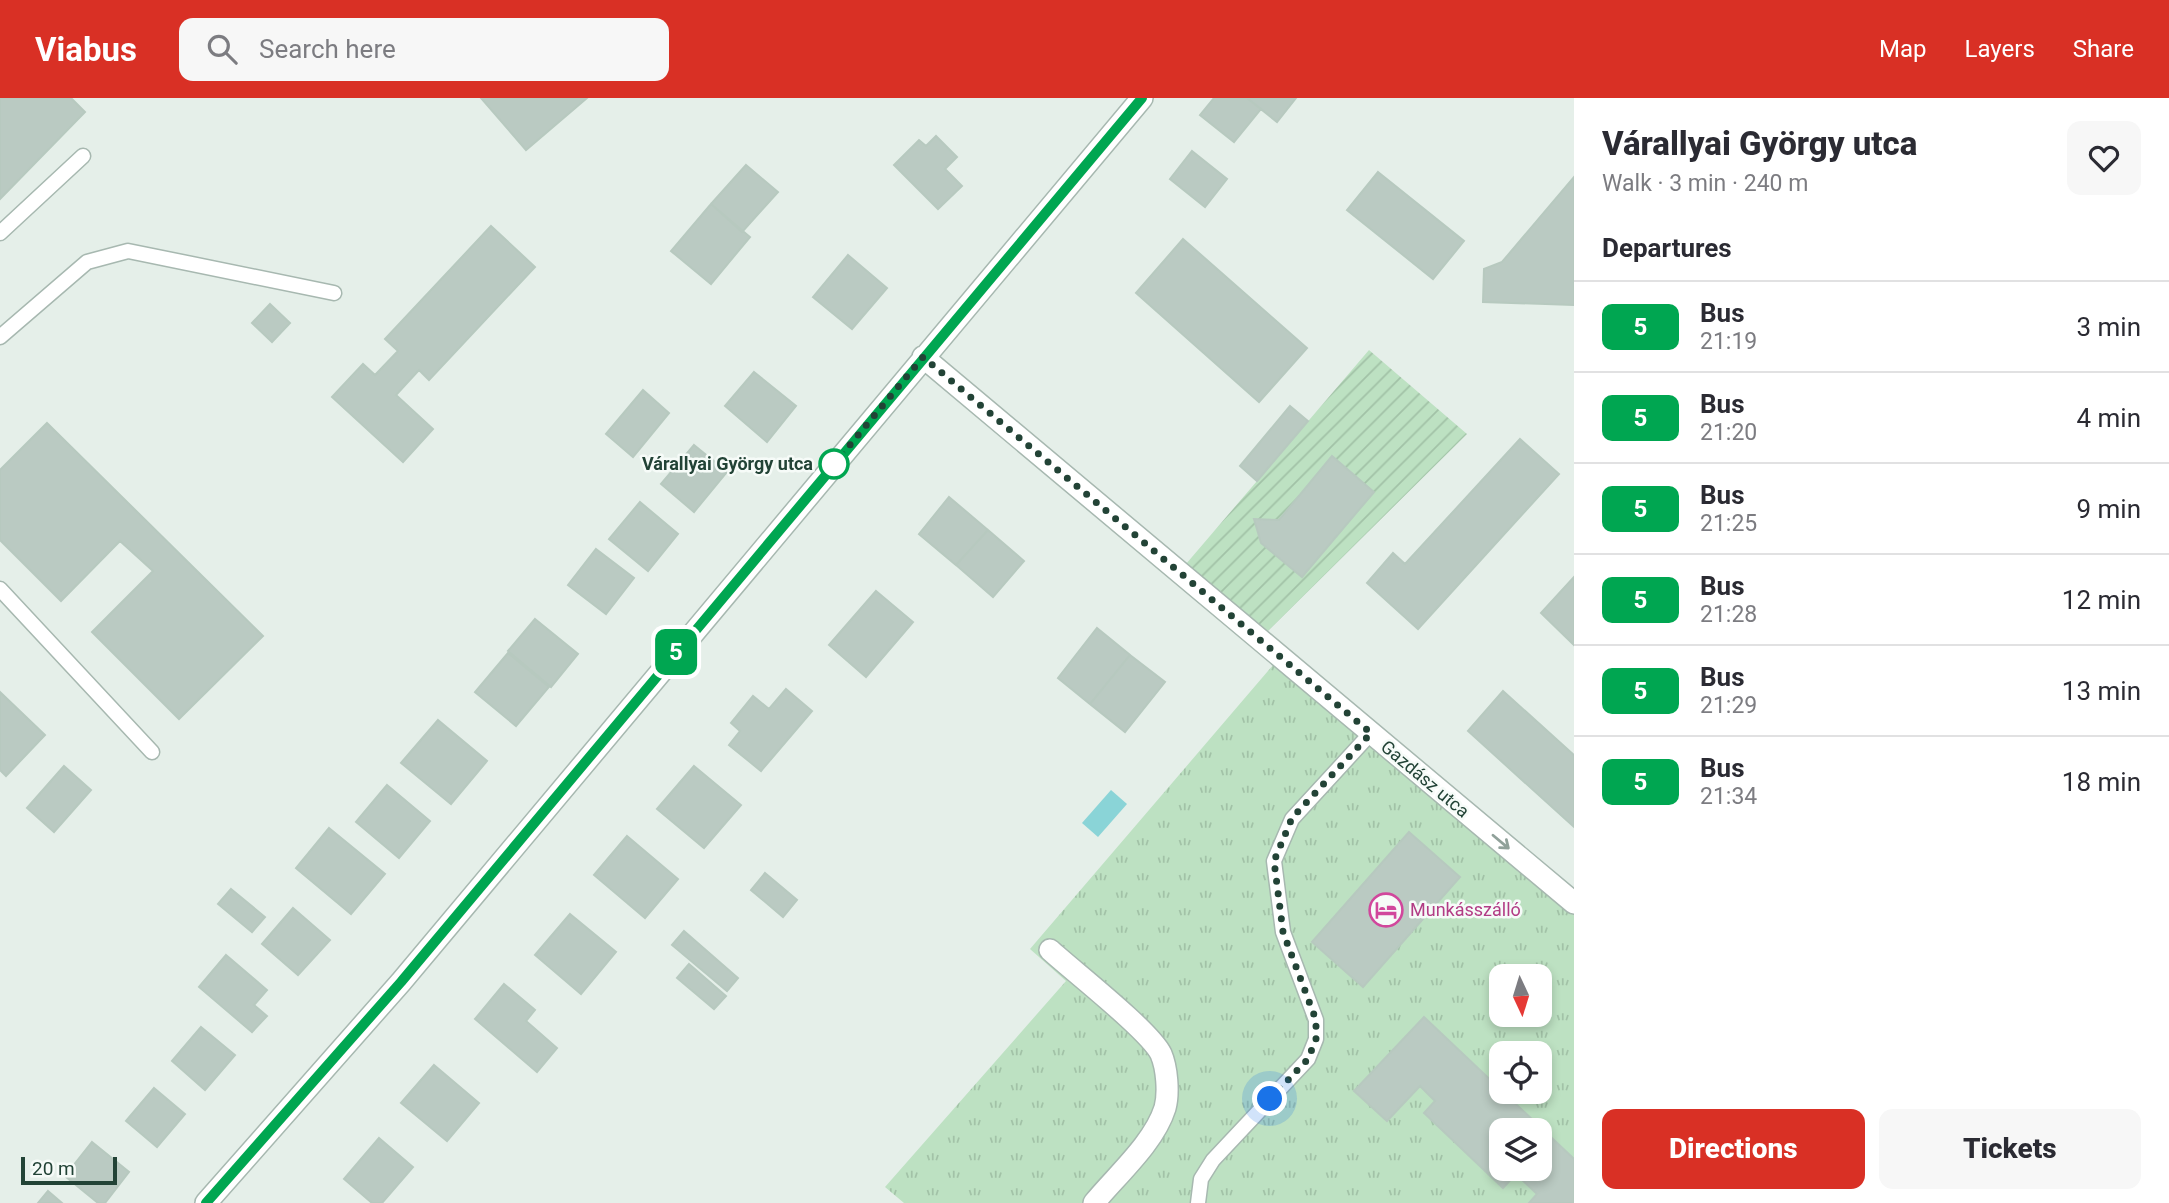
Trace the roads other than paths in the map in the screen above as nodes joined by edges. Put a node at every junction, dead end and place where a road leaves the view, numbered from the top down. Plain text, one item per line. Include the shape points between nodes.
1 (1142, 98) edge
2 (83, 156) dead end
3 (0, 233) edge
4 (334, 293) dead end
5 (0, 337) edge
6 (923, 357) junction
7 (0, 589) edge
8 (1371, 733) junction
9 (152, 752) dead end
10 (1574, 903) edge
11 (1050, 950) dead end
12 (206, 1203) edge
13 (1094, 1203) edge
14 (1198, 1203) edge

1 - 6 street
2 - 3 lane
4 - 5 lane via 128,251 87,262
6 - 8 street, Gazdász utca
6 - 12 street via 401,982
7 - 9 lane
8 -> 10 street, Gazdász utca
8 - 14 lane via 1292,818 1274,861 1283,932 1316,1020 1316,1039 1308,1059 1213,1160 1201,1179
11 - 13 street via 1143,1033 1161,1054 1167,1084 1165,1108 1150,1136

